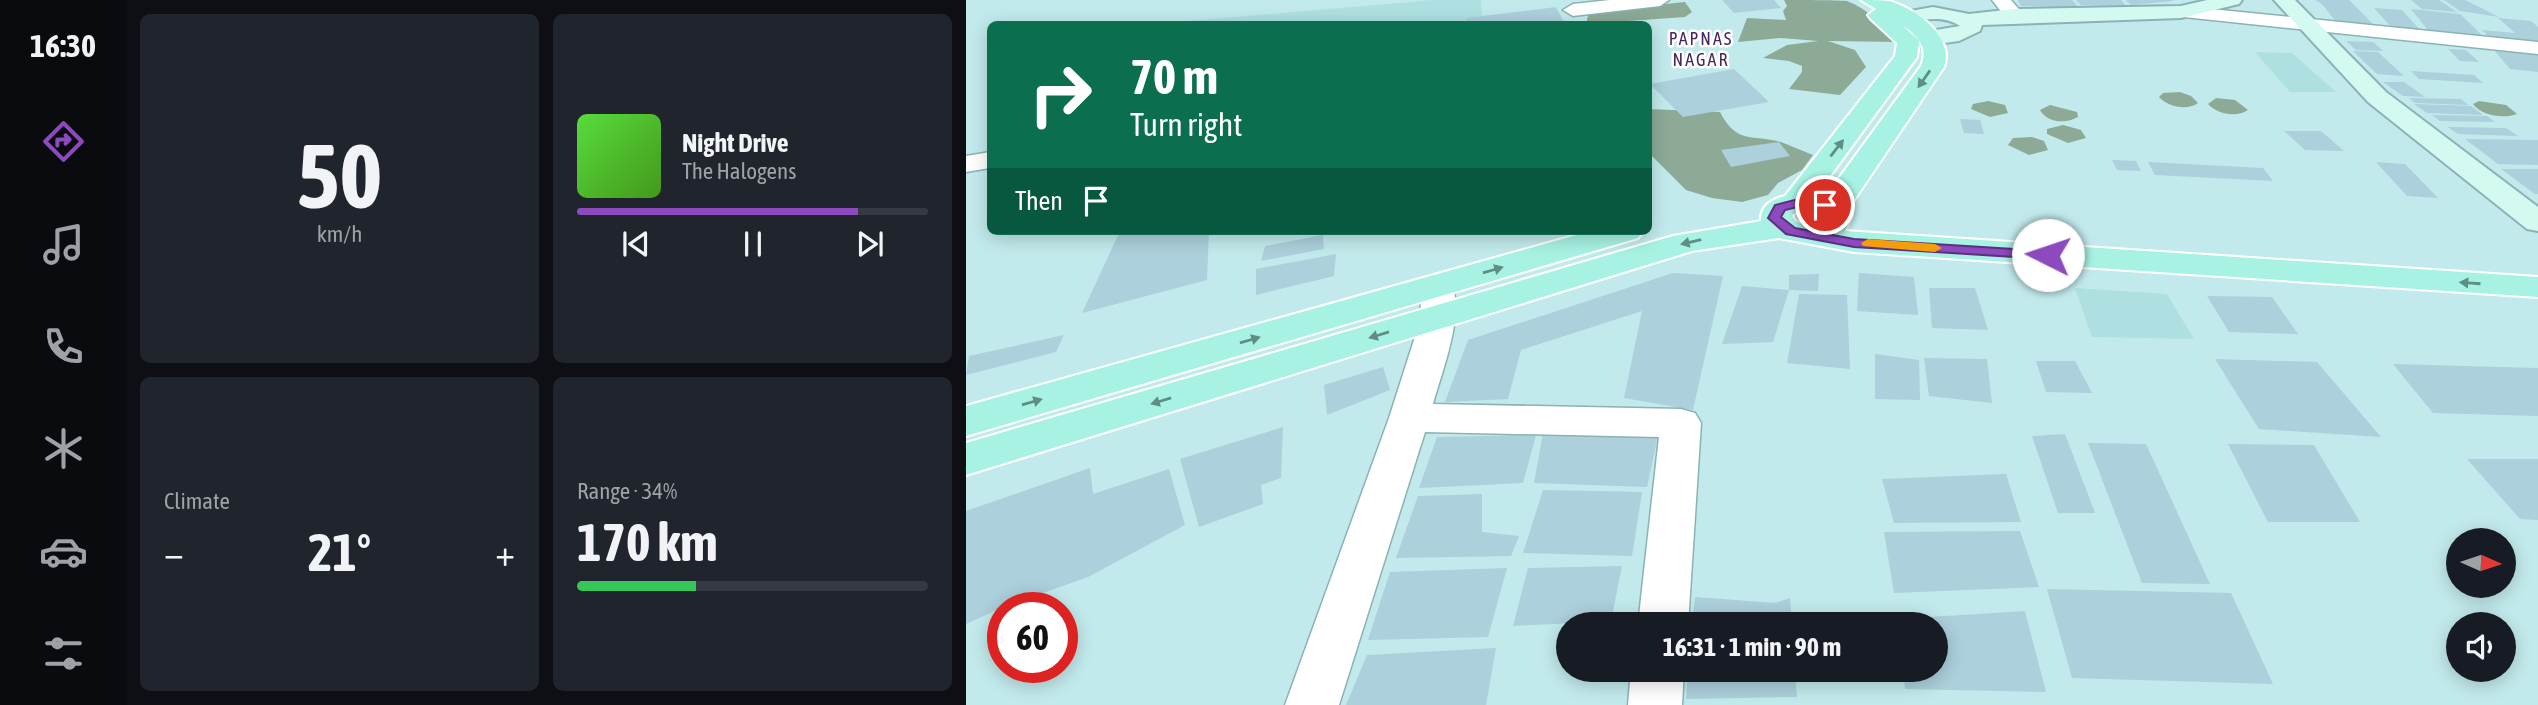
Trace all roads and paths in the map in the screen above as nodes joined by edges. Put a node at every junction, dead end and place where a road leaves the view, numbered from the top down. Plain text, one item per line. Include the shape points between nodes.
1 (1660, 0) edge
2 (1850, 0) edge
3 (1871, 0) edge
4 (2232, 0) edge
5 (2284, 0) edge
6 (2008, 7) edge
7 (1575, 11) edge
8 (2180, 12) junction
9 (1966, 20) junction
10 (2308, 25) junction
11 (1908, 30) junction
12 (2538, 48) edge
13 (987, 160) edge
14 (966, 164) edge
15 (1806, 217) junction
16 (2538, 222) edge
17 (1652, 224) edge
18 (1616, 235) edge
19 (2195, 254) junction
20 (2538, 264) edge
21 (2538, 287) edge
22 (1437, 302) junction
23 (1409, 418) junction
24 (966, 421) edge
25 (966, 459) edge
26 (1663, 612) edge
27 (1657, 682) edge
28 (1312, 705) edge
29 (1655, 705) edge

1 - 7 street
2 - 11 main road
3 - 11 main road
4 - 8 street
5 - 10 street
6 - 8 street
6 - 9 street
8 - 10 street
9 - 11 street via 1938,14
9 - 11 street via 1973,27 1966,33
10 - 12 street
10 - 16 street via 2376,97
15 -> 11 main road via 1906,57
11 -> 15 main road via 1936,51 1932,67
13 - 14 street
15 - 17 main road via 1701,213
15 - 19 main road via 1854,243
15 -> 22 main road
22 -> 18 main road
19 - 20 main road
21 -> 19 main road
22 - 23 street
24 -> 22 main road
22 -> 25 main road
23 - 26 street via 1681,423
23 - 28 street
27 - 29 street

